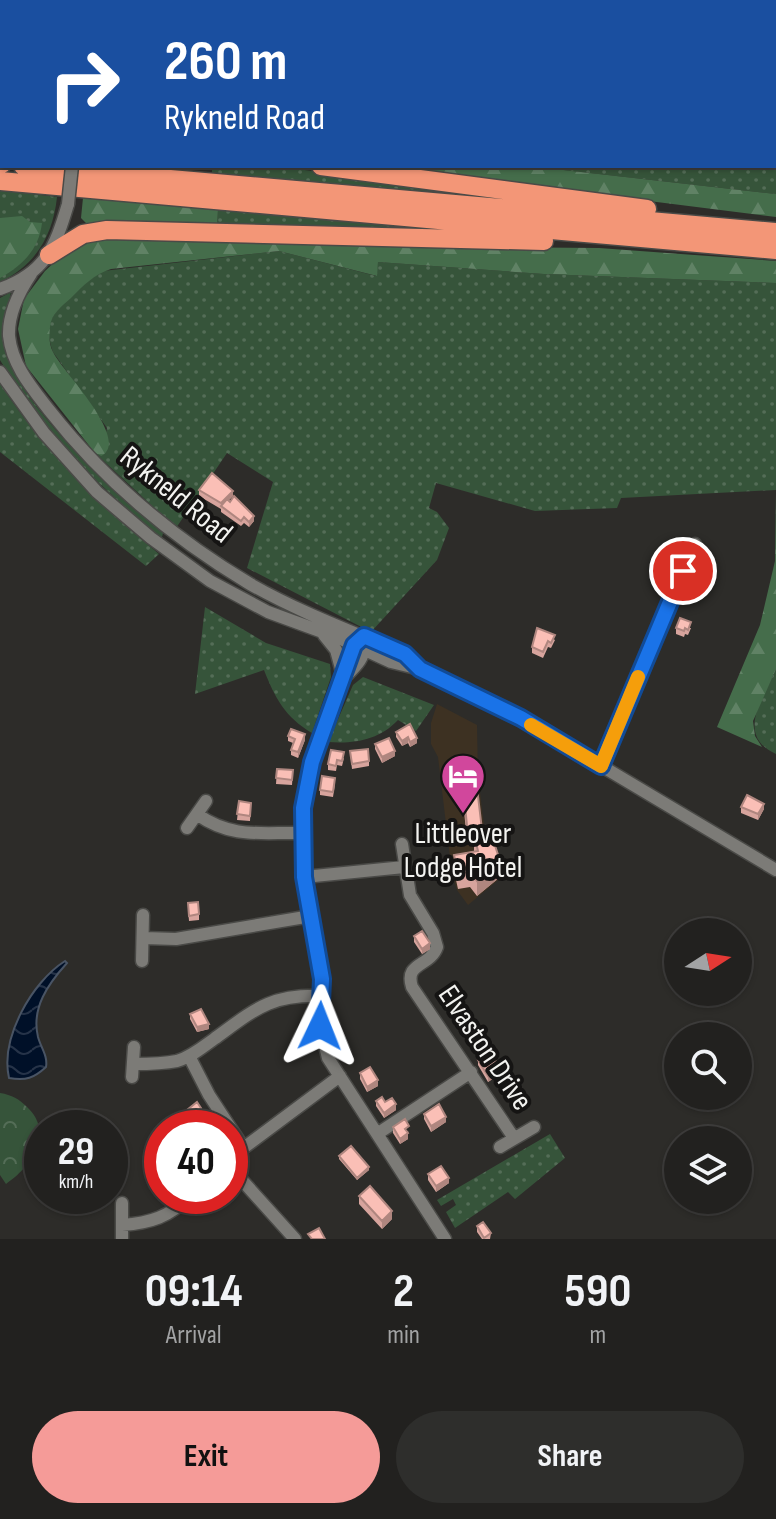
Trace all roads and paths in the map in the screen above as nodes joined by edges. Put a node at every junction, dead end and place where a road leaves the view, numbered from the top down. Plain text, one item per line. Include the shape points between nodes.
1 (47, 168) edge
2 (72, 168) edge
3 (335, 168) edge
4 (0, 181) edge
5 (776, 230) edge
6 (648, 239) junction
7 (776, 250) edge
8 (49, 255) junction
9 (31, 274) junction
10 (0, 289) edge
11 (0, 372) edge
12 (695, 544) dead end
13 (321, 633) junction
14 (361, 644) junction
15 (343, 678) junction
16 (601, 766) junction
17 (206, 801) dead end
18 (198, 815) junction
19 (187, 828) dead end
20 (302, 833) junction
21 (402, 844) dead end
22 (404, 867) junction
23 (776, 870) edge
24 (304, 877) junction
25 (143, 915) dead end
26 (311, 916) junction
27 (144, 938) junction
28 (142, 961) dead end
29 (322, 996) junction
30 (134, 1047) dead end
31 (189, 1056) junction
32 (471, 1072) junction
33 (340, 1076) junction
34 (219, 1110) edge
35 (534, 1127) dead end
36 (377, 1134) junction
37 (514, 1138) junction
38 (248, 1143) edge
39 (500, 1147) dead end
40 (248, 1187) edge
41 (122, 1214) edge
42 (168, 1214) edge
43 (122, 1225) junction
44 (122, 1239) edge
45 (295, 1239) edge
46 (445, 1239) edge

1 - 5 highway
2 - 8 street, bridge via 68,204
3 - 5 highway
4 - 6 highway
6 - 7 highway
6 - 8 highway via 107,230 83,234
8 - 9 street
9 - 10 street
9 - 14 street, Rykneld Road via 12,315 12,351 30,384 84,452 208,558
11 - 13 street, Rykneld Road via 61,453 128,520 223,588
12 - 16 street
13 - 14 street, Rykneld Road
13 - 15 street via 336,650
14 - 15 street via 358,664
14 - 16 street, Rykneld Road via 521,718
15 - 20 street via 312,762
16 - 23 street, Rykneld Road
17 - 18 street
18 - 19 street
18 - 20 street via 243,833
20 - 24 street
21 - 22 street, Elvaston Drive
22 - 24 street
22 - 32 street, Elvaston Drive via 410,895 437,947 433,957 411,971 412,987
24 - 26 street
25 - 27 street
26 - 27 street via 176,939
26 - 29 street
27 - 28 street
29 - 31 street via 289,996 263,1005
29 - 33 street via 323,1041
30 - 31 street via 132,1070
31 - 34 street
32 - 36 street
32 - 37 street, Elvaston Drive
33 - 36 street
33 - 38 street
35 - 37 street, Elvaston Drive
36 - 46 street
37 - 39 street, Elvaston Drive
40 - 45 street
41 - 43 street
42 - 43 street
43 - 44 street

